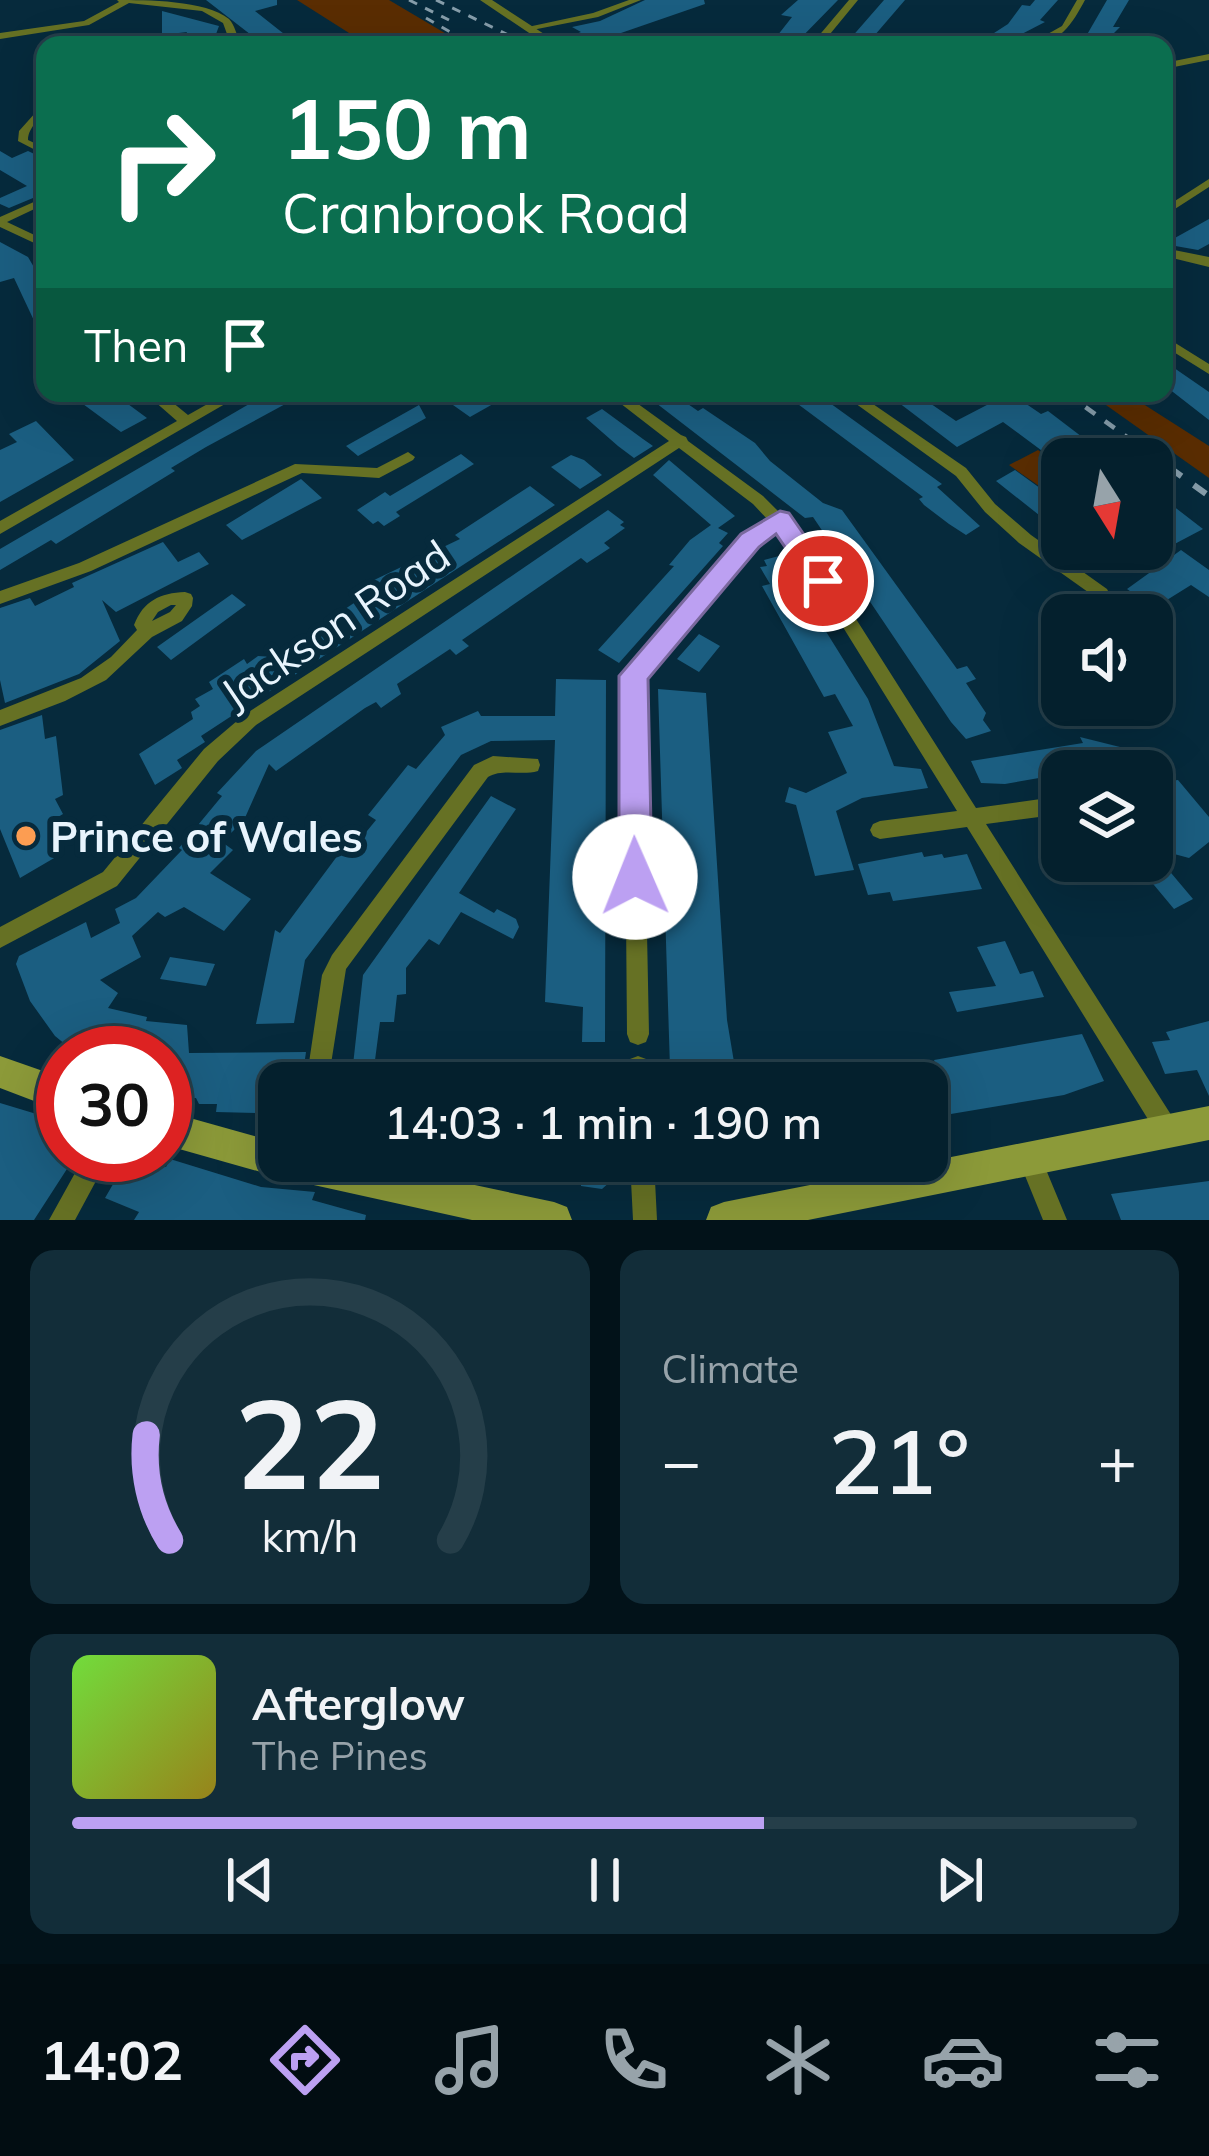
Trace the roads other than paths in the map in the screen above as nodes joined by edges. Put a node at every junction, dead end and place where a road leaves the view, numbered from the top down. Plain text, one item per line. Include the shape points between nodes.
1 (106, 0) edge
2 (123, 0) edge
3 (485, 0) edge
4 (637, 0) edge
5 (854, 0) edge
6 (1081, 0) edge
7 (527, 28) junction
8 (0, 36) edge
9 (63, 36) edge
10 (81, 36) edge
11 (232, 36) edge
12 (540, 36) edge
13 (824, 36) edge
14 (1052, 36) edge
15 (1209, 57) edge
16 (1173, 64) edge
17 (36, 116) edge
18 (36, 148) edge
19 (1209, 182) edge
20 (36, 204) edge
21 (1173, 207) edge
22 (0, 222) edge
23 (36, 240) edge
24 (1173, 254) edge
25 (1209, 262) edge
26 (1173, 346) edge
27 (1209, 370) edge
28 (163, 402) edge
29 (222, 402) edge
30 (627, 402) edge
31 (861, 402) edge
32 (187, 422) junction
33 (681, 440) junction
34 (408, 457) dead end
35 (780, 520) junction
36 (0, 528) edge
37 (1101, 593) dead end
38 (0, 598) edge
39 (148, 630) dead end
40 (2, 717) edge
41 (531, 765) dead end
42 (1041, 808) edge
43 (972, 816) junction
44 (880, 830) dead end
45 (0, 938) edge
46 (638, 1034) dead end
47 (319, 1062) edge
48 (0, 1072) edge
49 (36, 1085) edge
50 (1209, 1124) edge
51 (1167, 1129) junction
52 (192, 1135) edge
53 (258, 1153) edge
54 (1029, 1156) junction
55 (83, 1182) edge
56 (382, 1182) edge
57 (643, 1182) edge
58 (61, 1220) edge
59 (554, 1220) edge
60 (645, 1220) edge
61 (724, 1220) edge
62 (1055, 1220) edge

1 - 2 street
2 - 10 street via 86,23
2 - 11 street via 204,9 227,22
3 - 7 street
4 - 7 street
5 - 13 street
6 - 14 street
7 - 12 street
8 - 9 street
15 - 16 street
17 - 18 street via 22,133
19 - 21 street
20 - 22 street
22 - 23 street
24 - 25 street
26 - 27 street
28 - 32 street
29 - 32 street
30 - 33 street
31 - 37 street via 962,472 1024,539
32 - 36 street
33 - 35 street
33 - 45 street, Jackson Road via 250,720 211,755 110,879
34 - 38 street via 380,472 300,468
35 - 43 street
35 - 46 street via 750,540 633,676
39 - 40 street via 87,684
41 - 47 street via 481,771 340,962
42 - 43 street
43 - 44 street
43 - 51 street
48 - 49 main road
50 - 51 main road
51 - 54 main road
52 - 53 main road
54 - 61 main road
54 - 62 street
55 - 58 street
56 - 59 main road
57 - 60 street

